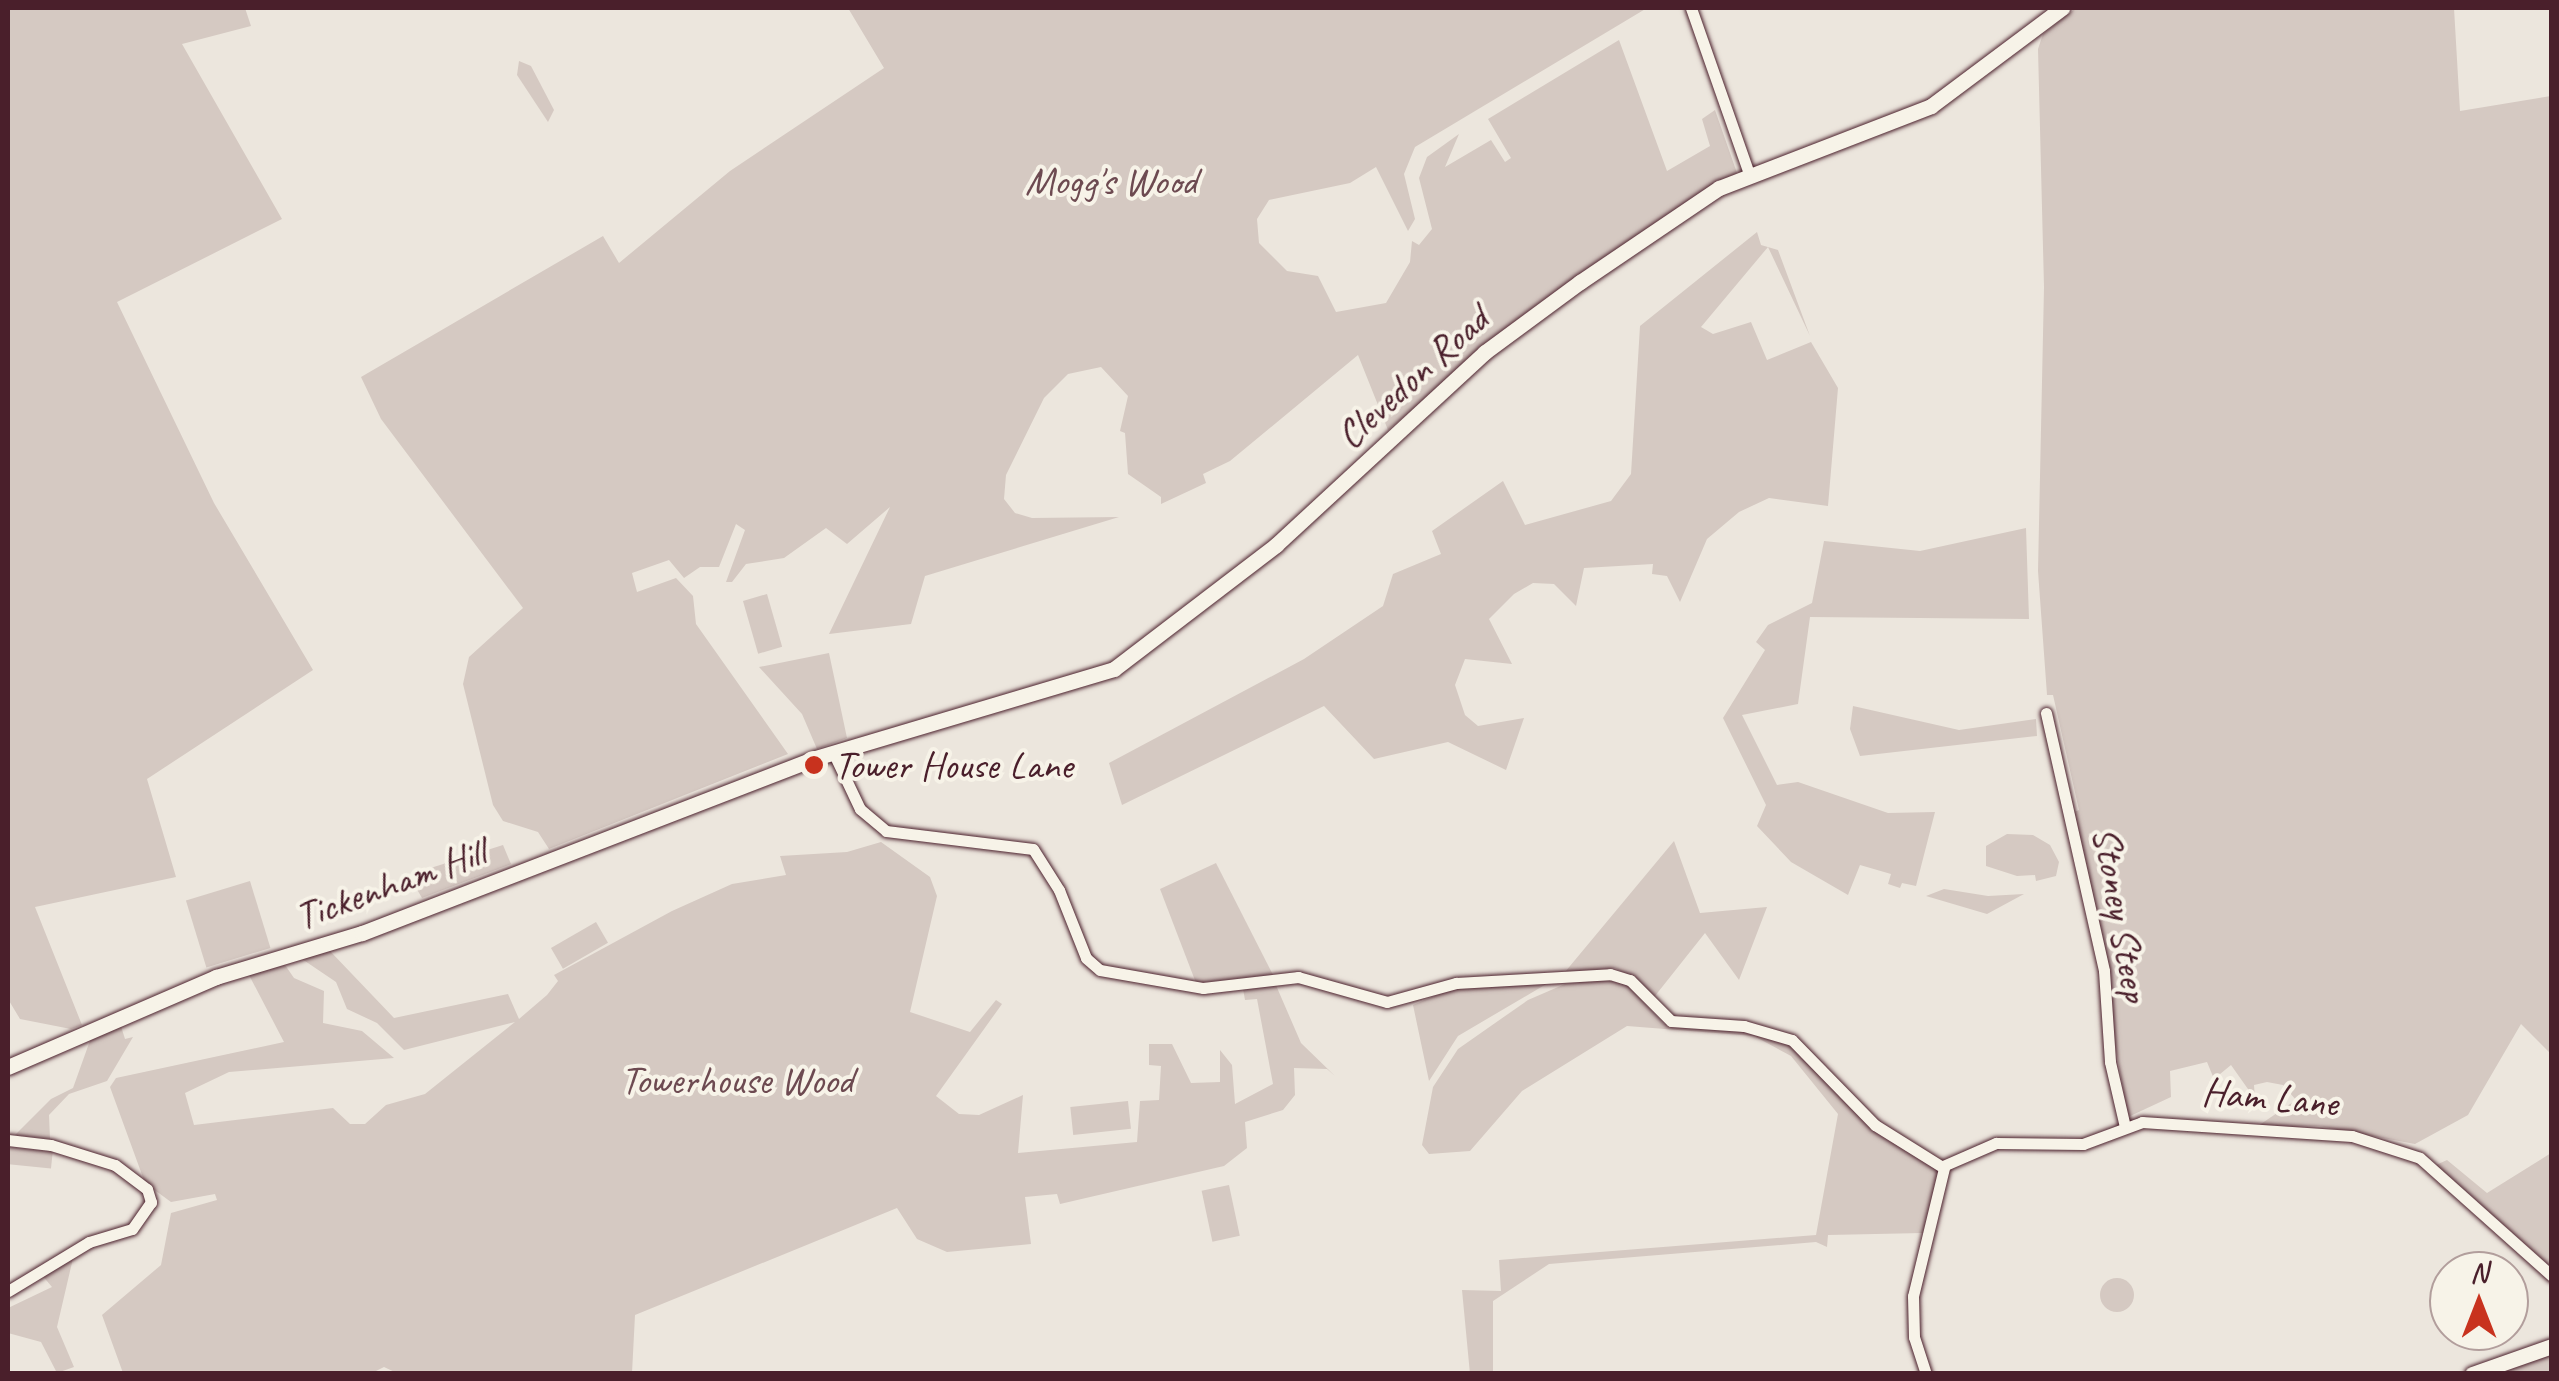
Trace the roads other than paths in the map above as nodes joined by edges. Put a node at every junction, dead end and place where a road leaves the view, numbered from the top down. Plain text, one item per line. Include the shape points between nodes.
1 (1690, 8) edge
2 (2062, 8) edge
3 (1750, 174) junction
4 (2046, 713) dead end
5 (832, 752) junction
6 (797, 765) joint
7 (8, 1067) edge
8 (2125, 1127) junction
9 (8, 1140) edge
10 (1943, 1166) junction
11 (2552, 1276) edge
12 (8, 1291) edge
13 (2552, 1346) edge
14 (1926, 1374) edge
15 (2472, 1374) edge

1 - 3 street
2 - 3 main road, Clevedon Road via 1931,106 1882,130
3 - 5 main road, Clevedon Road via 1680,212 1484,352 1276,545 1128,660 1066,688
4 - 8 street, Stoney Steep via 2104,971 2110,1062
5 - 6 main road, Clevedon Road
5 - 10 street via 860,809 886,831 1032,849 1059,890 1086,958 1100,970 1204,988 1298,977 1387,1002 1456,983 1619,975 1671,1021 1744,1026 1792,1040 1875,1125
6 - 7 main road, Tickenham Hill via 362,932 216,977
8 - 10 street, Ham Lane via 2083,1144 1996,1143
8 - 11 street, Ham Lane via 2160,1121 2249,1134 2324,1132 2404,1149
9 - 12 street via 115,1165 147,1190 151,1202 132,1229 89,1242
10 - 14 street via 1912,1296 1914,1336
13 - 15 main road

